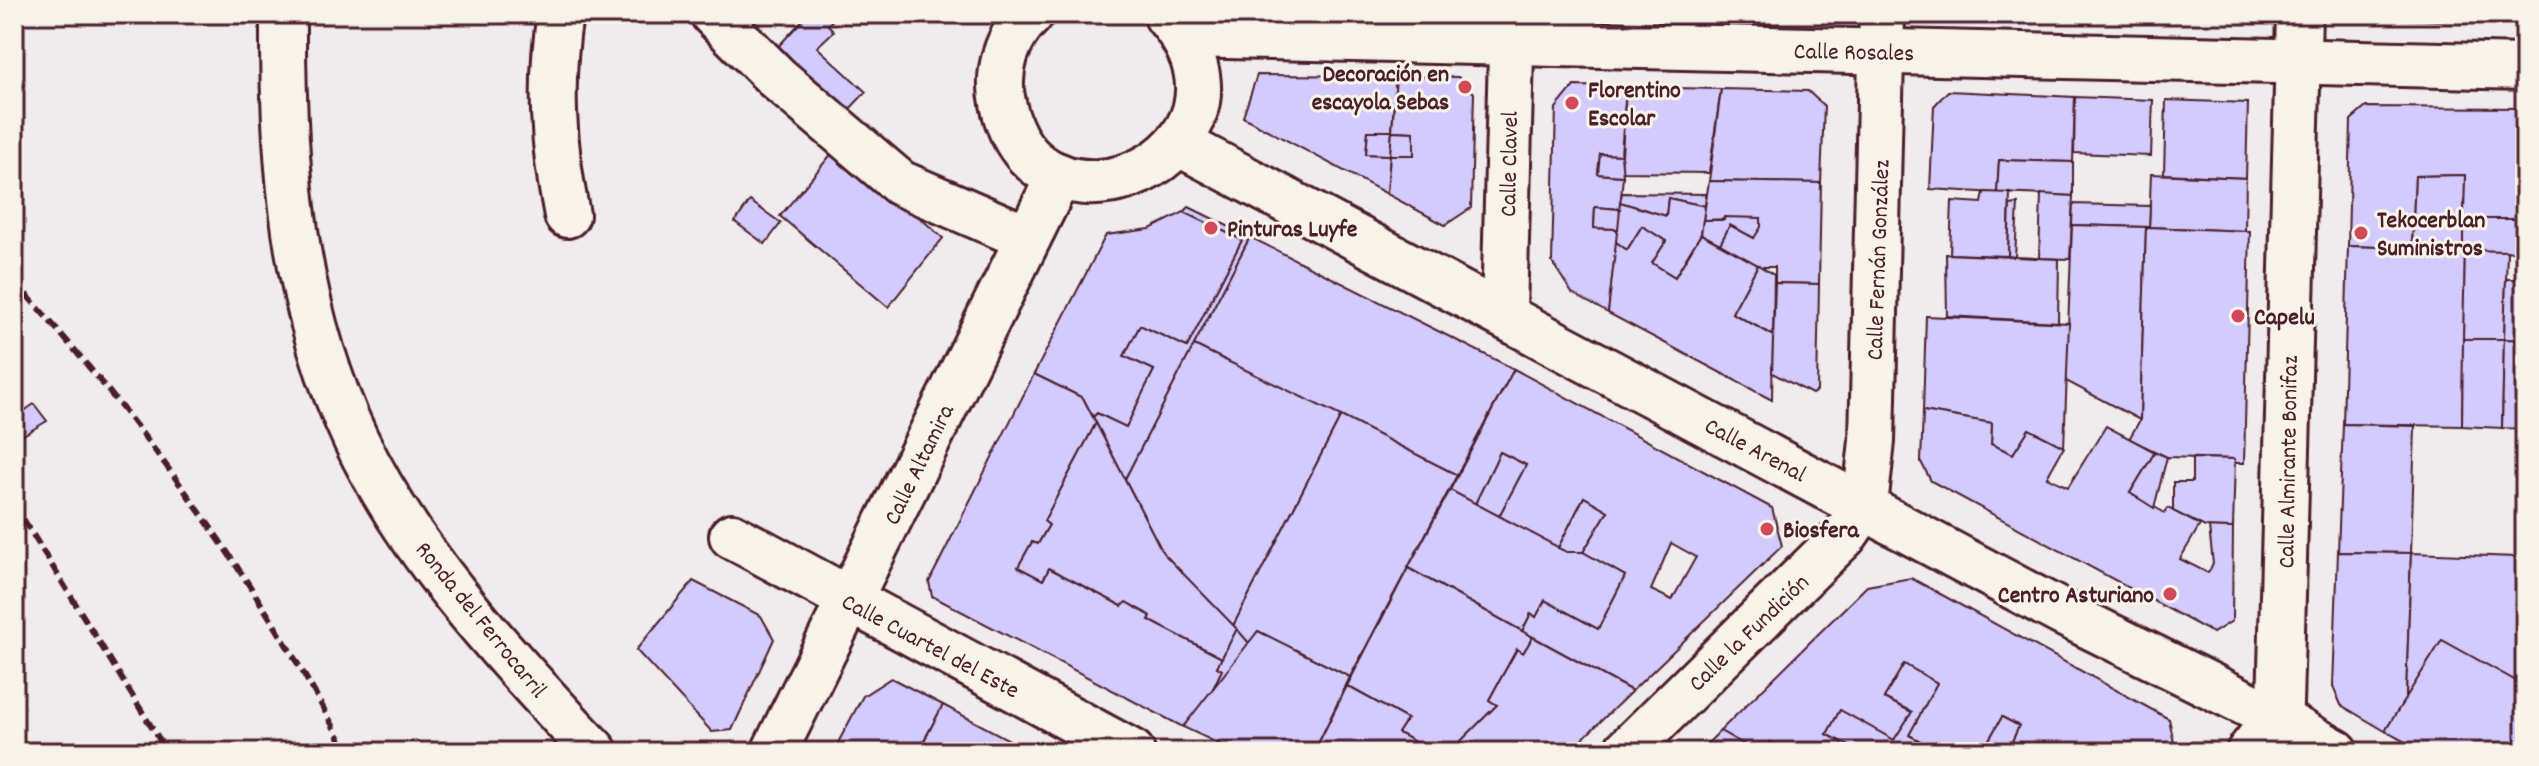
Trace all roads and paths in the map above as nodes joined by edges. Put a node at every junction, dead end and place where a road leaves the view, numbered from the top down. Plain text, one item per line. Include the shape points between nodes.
1 (283, 14) edge
2 (560, 14) edge
3 (713, 14) edge
4 (1031, 14) edge
5 (2299, 14) edge
6 (1175, 24) edge
7 (1512, 28) edge
8 (1882, 33) edge
9 (2297, 63) junction
10 (2525, 67) edge
11 (1178, 143) junction
12 (1059, 176) junction
13 (567, 215) dead end
14 (1028, 238) junction
15 (1504, 313) junction
16 (1865, 506) junction
17 (732, 536) dead end
18 (851, 602) junction
19 (2276, 718) junction
20 (595, 752) edge
21 (774, 752) edge
22 (1132, 752) edge
23 (1625, 752) edge
24 (2249, 752) edge
25 (2336, 752) edge

1 - 20 street, Ronda del Ferrocarril via 282,127 294,230 337,397 382,487 441,575
2 - 13 street via 552,117
3 - 14 street via 777,78 900,183
4 - 12 street via 1011,39 1000,91 1018,141 1036,162
5 - 9 street, Calle Almirante Bonifaz
6 - 7 street, Calle Rosales
6 - 11 street via 1194,62 1198,90 1192,118
7 - 8 street, Calle Rosales
7 - 15 street, Calle Clavel
8 - 9 street, Calle Rosales
8 - 16 street, Calle Fernán González via 1872,441
9 - 10 street, Calle Rosales
9 - 19 street, Calle Almirante Bonifaz via 2283,667
11 - 12 street via 1155,167 1125,180 1092,183
11 - 15 street, Calle Arenal
12 - 14 street, Calle Altamira
14 - 18 street, Calle Altamira
15 - 16 street, Calle Arenal
16 - 19 street, Calle Arenal via 2061,612
16 - 23 street, Calle la Fundición via 1830,552
17 - 18 street, Calle Cuartel del Este
18 - 21 street, Calle Altamira
18 - 22 street, Calle Cuartel del Este
19 - 24 street
19 - 25 street, Calle Arenal

